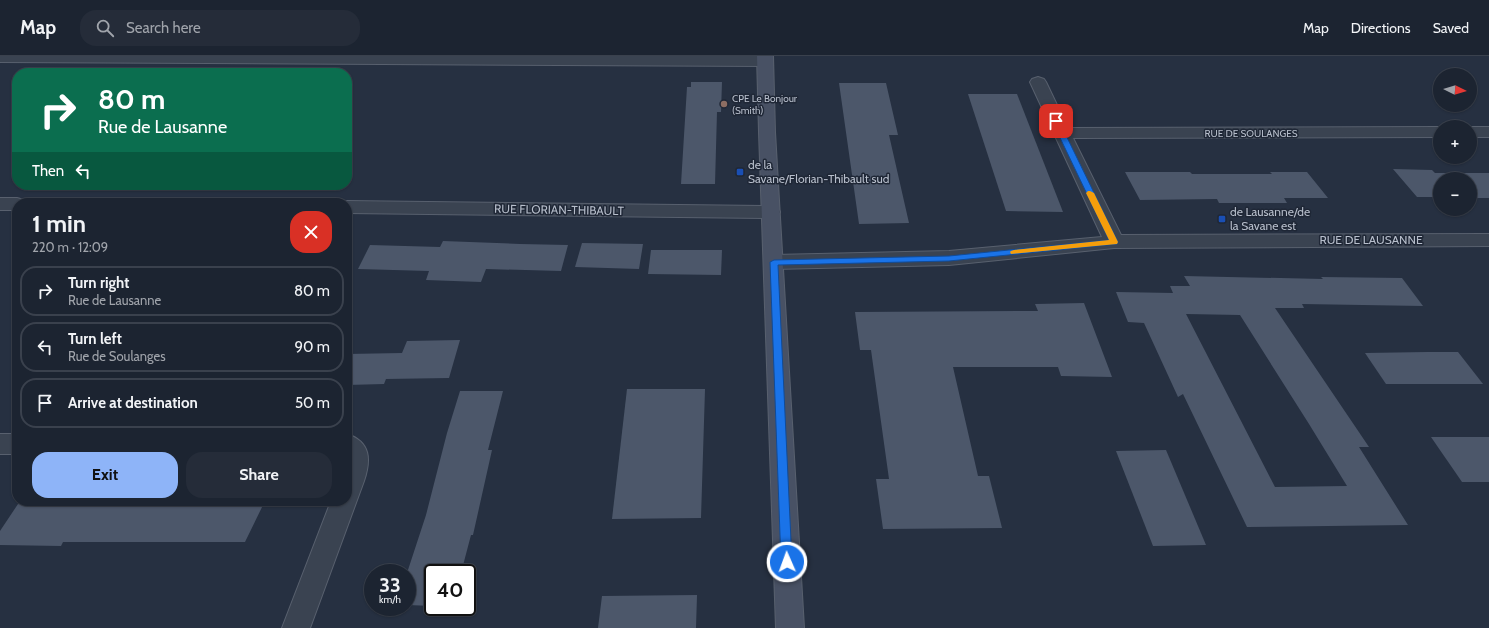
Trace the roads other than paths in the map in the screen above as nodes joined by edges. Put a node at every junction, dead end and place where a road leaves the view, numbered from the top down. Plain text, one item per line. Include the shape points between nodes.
1 (0, 56) edge
2 (765, 58) edge
3 (1038, 82) dead end
4 (1433, 132) edge
5 (1477, 132) edge
6 (1489, 132) edge
7 (1062, 133) junction
8 (0, 204) edge
9 (12, 204) edge
10 (352, 207) edge
11 (771, 212) junction
12 (1489, 240) edge
13 (1114, 242) junction
14 (774, 262) junction
15 (0, 444) edge
16 (12, 444) edge
17 (352, 450) edge
18 (352, 480) edge
19 (342, 506) edge
20 (296, 628) edge
21 (790, 628) edge

1 - 2 street
2 - 11 street
3 - 7 street
4 - 7 street, RUE DE SOULANGES
5 - 6 street
7 - 13 street
8 - 9 street
10 - 11 street, RUE FLORIAN-THIBAULT
11 - 14 street
12 - 13 street, RUE DE LAUSANNE
13 - 14 street, RUE DE LAUSANNE via 949,258
14 - 21 street
15 - 16 street
17 - 18 street via 357,457
19 - 20 street

